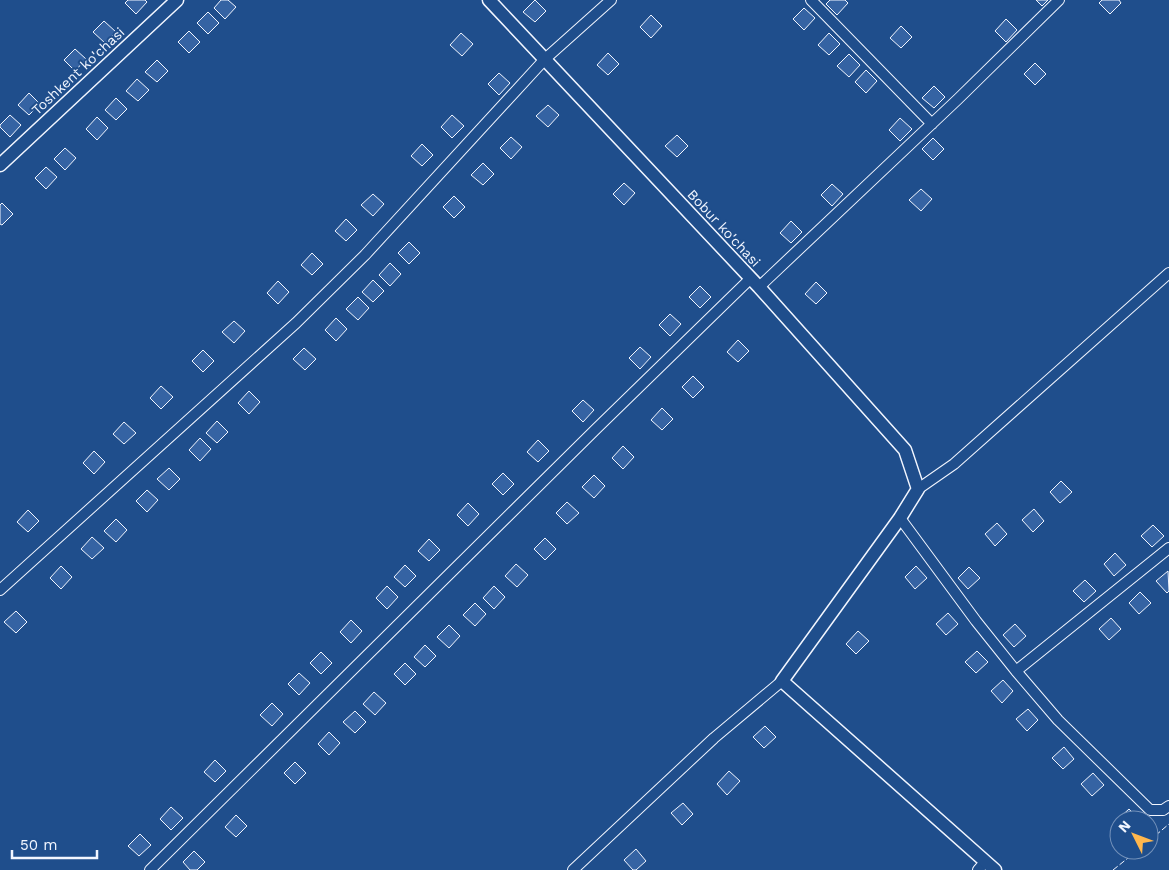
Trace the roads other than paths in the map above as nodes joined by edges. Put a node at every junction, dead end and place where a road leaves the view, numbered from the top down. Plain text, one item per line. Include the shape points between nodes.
1 (177, 0) edge
2 (489, 0) edge
3 (611, 0) edge
4 (810, 0) edge
5 (1059, 0) edge
6 (545, 59) junction
7 (932, 124) junction
8 (0, 164) edge
9 (1169, 273) edge
10 (755, 283) junction
11 (918, 490) junction
12 (900, 518) junction
13 (1169, 548) edge
14 (0, 590) edge
15 (1016, 671) junction
16 (782, 681) junction
17 (1169, 806) edge
18 (986, 867) edge
19 (150, 870) edge
20 (574, 870) edge

1 - 8 street, Toshkent ko'chasi
2 - 6 street, Bobur ko'chasi
3 - 6 street
4 - 7 street
5 - 7 street
6 - 10 street, Bobur ko'chasi
6 - 14 street via 365,255 296,323
7 - 10 street
9 - 11 street via 954,464
10 - 11 street, Bobur ko'chasi via 905,450
10 - 19 street via 722,308 597,428
11 - 12 street
12 - 15 street
12 - 16 street
13 - 15 street
15 - 17 street via 1058,720 1150,810 1163,810
16 - 18 street
16 - 20 street via 714,738

